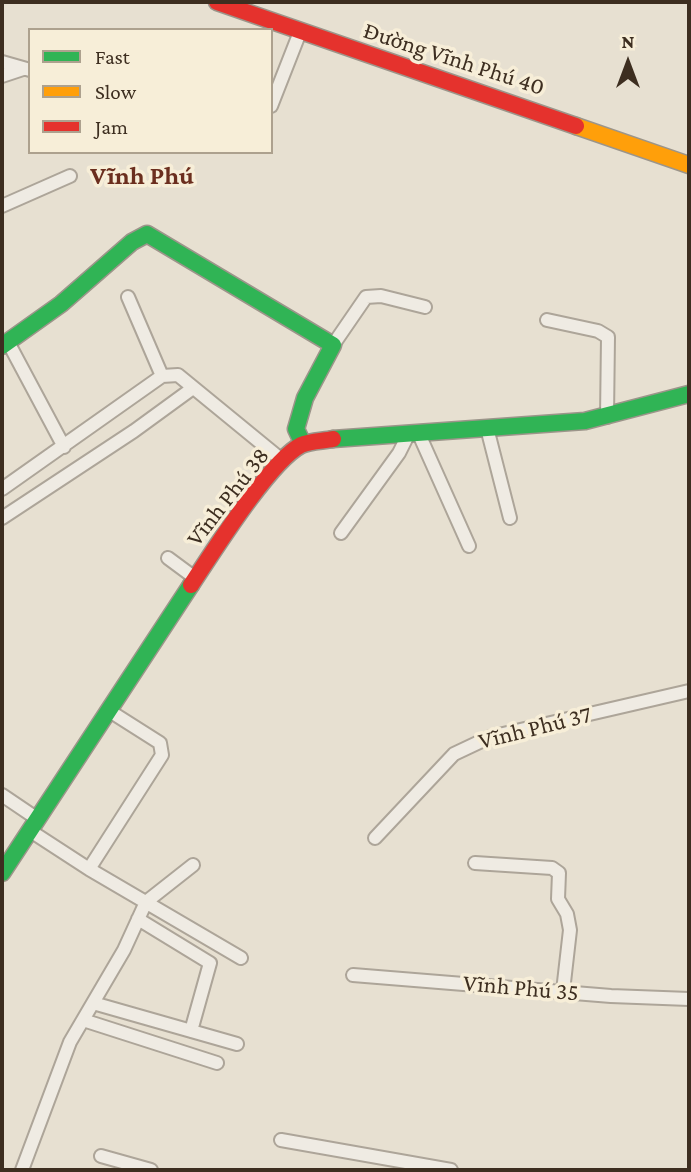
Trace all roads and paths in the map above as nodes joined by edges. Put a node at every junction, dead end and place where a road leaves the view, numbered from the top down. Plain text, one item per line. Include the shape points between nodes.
1 (217, 2) edge
2 (300, 32) junction
3 (2, 62) edge
4 (26, 70) edge
5 (2, 76) edge
6 (273, 101) edge
7 (689, 165) edge
8 (70, 176) dead end
9 (2, 205) edge
10 (128, 297) dead end
11 (425, 307) dead end
12 (547, 320) dead end
13 (5, 344) edge
14 (333, 345) junction
15 (162, 376) junction
16 (193, 388) junction
17 (689, 394) edge
18 (607, 417) junction
19 (487, 428) junction
20 (414, 433) junction
21 (303, 444) junction
22 (64, 447) junction
23 (284, 461) junction
24 (2, 489) edge
25 (2, 518) edge
26 (510, 518) dead end
27 (341, 533) dead end
28 (469, 546) dead end
29 (168, 558) dead end
30 (195, 578) junction
31 (689, 691) edge
32 (108, 710) junction
33 (2, 795) edge
34 (32, 824) junction
35 (375, 838) dead end
36 (475, 863) dead end
37 (193, 865) dead end
38 (89, 869) junction
39 (2, 873) edge
40 (146, 902) junction
41 (138, 919) junction
42 (242, 958) dead end
43 (353, 975) dead end
44 (563, 991) junction
45 (689, 999) edge
46 (93, 1003) junction
47 (83, 1020) junction
48 (191, 1031) junction
49 (237, 1044) dead end
50 (217, 1063) dead end
51 (281, 1140) dead end
52 (101, 1156) dead end
53 (22, 1170) edge
54 (151, 1170) edge
55 (451, 1170) edge

1 - 2 street, Đường Vĩnh Phú 40
2 - 6 street
2 - 7 street, Đường Vĩnh Phú 40
3 - 4 street
4 - 5 street
8 - 9 street
10 - 15 street
11 - 14 street via 366,297
12 - 18 street via 607,337
13 - 14 street via 147,234
13 - 22 street
14 - 21 street via 305,398 296,429
15 - 16 street via 178,375
15 - 22 street
16 - 23 street
16 - 25 street
17 - 18 street, Vĩnh Phú 38
18 - 19 street, Vĩnh Phú 38
19 - 20 street, Vĩnh Phú 38
19 - 26 street
20 - 21 street, Vĩnh Phú 38
20 - 27 street
20 - 28 street
21 - 23 street, Vĩnh Phú 38
22 - 24 street
23 - 30 street, Vĩnh Phú 38
29 - 30 street
30 - 32 street, Vĩnh Phú 38
31 - 35 street, Vĩnh Phú 37 via 513,730 467,745
32 - 34 street, Vĩnh Phú 38
32 - 38 street via 160,743 162,755
33 - 34 street
34 - 38 street
34 - 39 street, Vĩnh Phú 38
36 - 44 street via 552,868 559,873 558,899 570,930
37 - 40 street
38 - 40 street
40 - 41 street
40 - 42 street
41 - 46 street
41 - 48 street via 210,963
43 - 44 street, Vĩnh Phú 35
44 - 45 street, Vĩnh Phú 35
46 - 47 street
46 - 48 street
47 - 50 street
47 - 53 street via 70,1042
48 - 49 street
51 - 55 street
52 - 54 street

